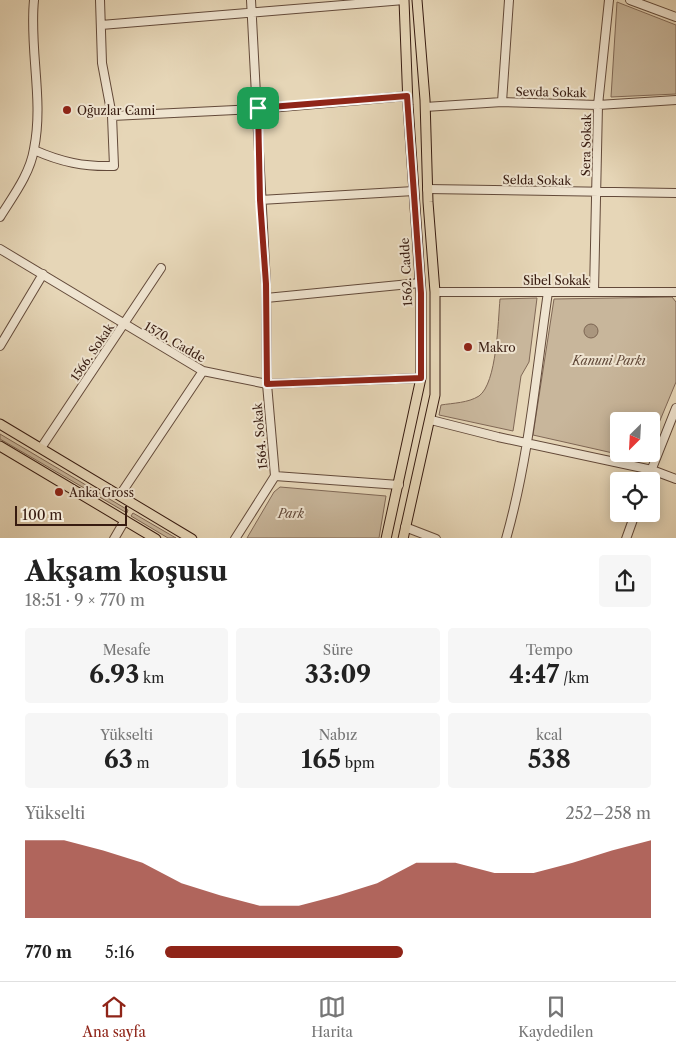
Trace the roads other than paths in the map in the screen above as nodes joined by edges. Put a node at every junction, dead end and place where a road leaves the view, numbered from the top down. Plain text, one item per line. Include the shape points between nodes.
1 (34, 0) edge
2 (100, 0) edge
3 (251, 0) edge
4 (404, 0) edge
5 (417, 0) edge
6 (509, 0) edge
7 (609, 0) edge
8 (630, 0) edge
9 (252, 13) junction
10 (676, 17) edge
11 (101, 25) junction
12 (407, 96) junction
13 (676, 100) edge
14 (502, 102) junction
15 (598, 105) junction
16 (425, 107) junction
17 (258, 108) junction
18 (112, 116) junction
19 (34, 150) junction
20 (427, 189) junction
21 (414, 191) junction
22 (596, 192) junction
23 (676, 193) edge
24 (260, 200) junction
25 (0, 217) edge
26 (0, 249) edge
27 (161, 268) dead end
28 (43, 274) junction
29 (420, 283) junction
30 (435, 292) junction
31 (548, 292) junction
32 (594, 292) junction
33 (676, 292) edge
34 (266, 298) junction
35 (124, 325) junction
36 (0, 346) edge
37 (203, 371) junction
38 (421, 378) junction
39 (267, 384) junction
40 (676, 408) edge
41 (431, 420) junction
42 (0, 424) edge
43 (527, 442) junction
44 (1, 448) edge
45 (41, 448) junction
46 (652, 470) junction
47 (275, 476) junction
48 (676, 479) edge
49 (399, 485) junction
50 (120, 495) junction
51 (125, 520) junction
52 (632, 522) edge
53 (405, 527) junction
54 (114, 538) edge
55 (156, 538) edge
56 (192, 538) edge
57 (235, 538) edge
58 (386, 538) edge
59 (403, 538) edge
60 (436, 538) edge
61 (506, 538) edge
62 (626, 538) edge

1 - 19 street via 32,24 38,125
2 - 11 street
3 - 9 street, 1564. Sokak
4 - 9 street
4 - 12 main road, 1562. Cadde
5 - 16 main road
6 - 14 street
7 - 15 street, Sera Sokak
8 - 10 street
9 - 11 street
9 - 17 street, 1564. Sokak
11 - 18 street via 102,63
12 - 17 street
12 - 21 main road, 1562. Cadde
13 - 15 street, Sevda Sokak
14 - 15 street, Sevda Sokak
14 - 16 street, Sevda Sokak
15 - 22 street, Sera Sokak
16 - 20 main road
17 - 18 street
17 - 24 street, 1564. Sokak
18 - 19 street via 114,166 85,167 56,160
19 - 25 street via 27,172
20 - 22 street, Selda Sokak
20 - 30 main road
21 - 24 street
21 - 29 main road, 1562. Cadde
22 - 23 street, Selda Sokak
22 - 32 street, Sera Sokak
24 - 34 street, 1564. Sokak
26 - 28 street, 1570. Cadde
27 - 35 street, 1566. Sokak
28 - 35 street, 1570. Cadde
28 - 36 street
29 - 34 street
29 - 38 main road, 1562. Cadde
30 - 31 street, Sibel Sokak
30 - 41 main road via 435,395
31 - 32 street, Sibel Sokak
31 - 43 street
32 - 33 street, Sibel Sokak
34 - 39 street, 1564. Sokak
35 - 37 street, 1570. Cadde
35 - 45 street, 1566. Sokak
37 - 39 street, 1570. Cadde
37 - 50 street
38 - 39 street, 1570. Cadde
38 - 49 main road, 1562. Cadde
39 - 47 street, 1564. Sokak
40 - 46 street
41 - 43 street
41 - 53 main road
42 - 45 main road
43 - 46 street
43 - 61 street
44 - 51 main road
45 - 50 main road
46 - 48 street
47 - 49 street, 1564. Sokak
47 - 57 street
49 - 58 main road, 1562. Cadde
50 - 56 main road
51 - 54 street
51 - 55 main road
52 - 62 street
53 - 59 main road
53 - 60 street

